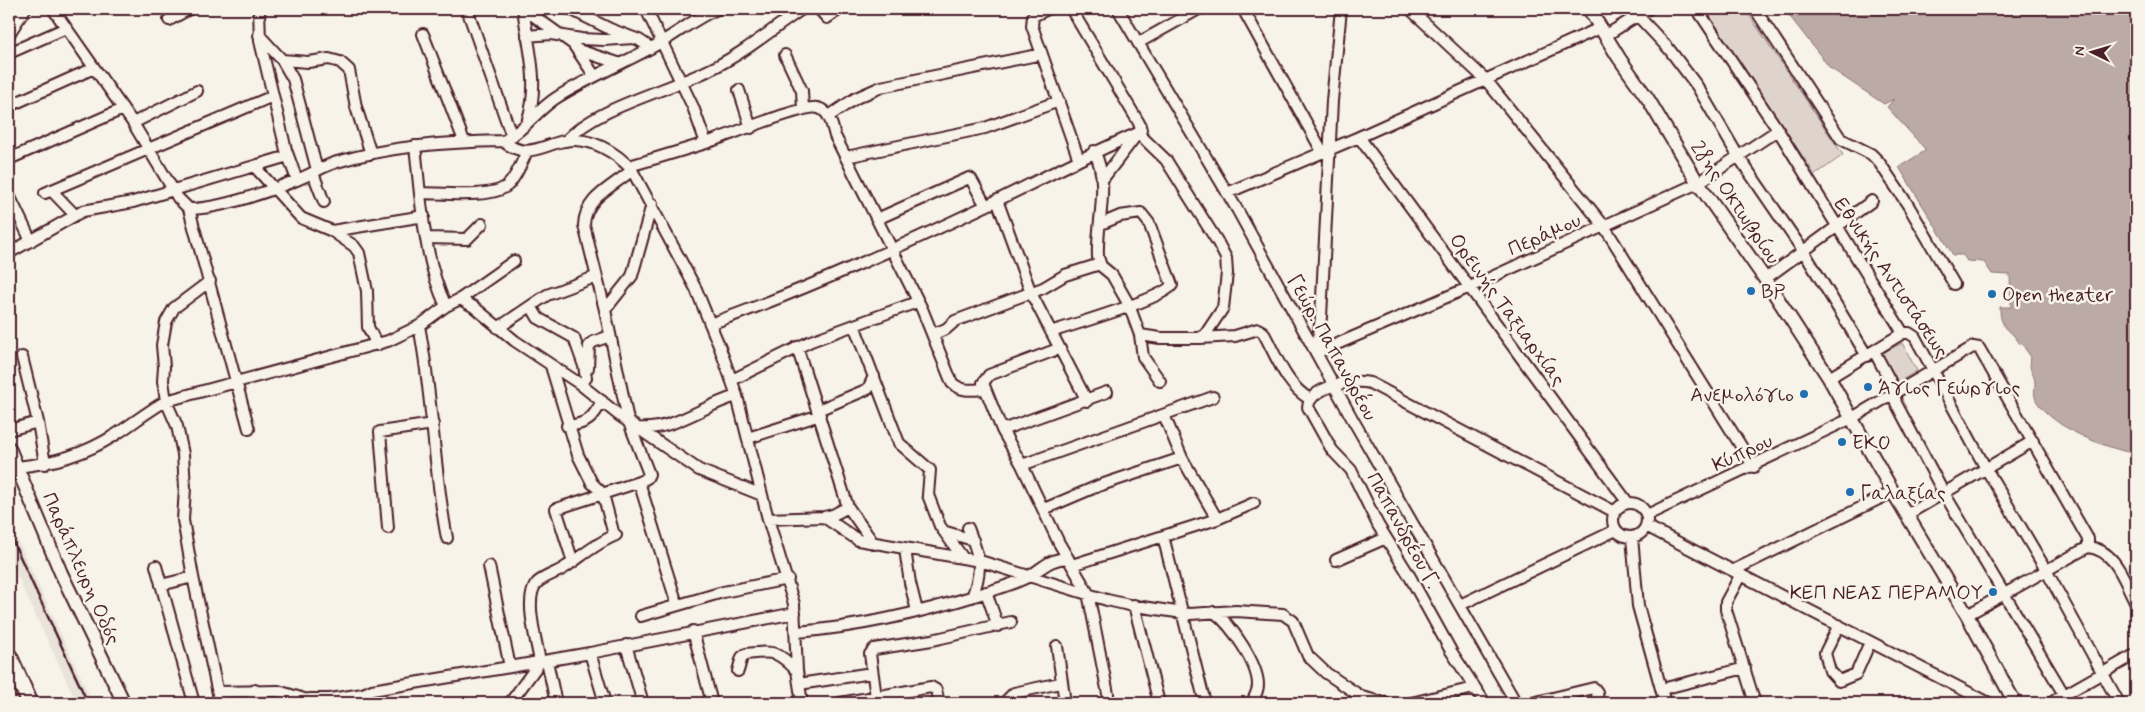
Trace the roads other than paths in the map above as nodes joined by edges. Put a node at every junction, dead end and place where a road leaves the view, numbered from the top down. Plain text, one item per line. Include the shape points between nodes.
1 (25, 9) edge
2 (53, 9) edge
3 (189, 9) edge
4 (259, 9) edge
5 (467, 9) edge
6 (524, 9) edge
7 (570, 9) edge
8 (584, 9) edge
9 (646, 9) edge
10 (717, 9) edge
11 (802, 9) edge
12 (819, 9) edge
13 (840, 9) edge
14 (1048, 9) edge
15 (1071, 9) edge
16 (1118, 9) edge
17 (1199, 9) edge
18 (1243, 9) edge
19 (1341, 9) edge
20 (1410, 9) edge
21 (1589, 9) edge
22 (1697, 9) edge
23 (1755, 9) edge
24 (1643, 11) edge
25 (168, 20) dead end
26 (591, 20) junction
27 (66, 28) junction
28 (1602, 32) junction
29 (9, 34) edge
30 (259, 34) junction
31 (424, 34) dead end
32 (527, 36) junction
33 (563, 37) junction
34 (633, 38) junction
35 (1138, 43) junction
36 (656, 45) junction
37 (577, 49) junction
38 (9, 53) edge
39 (1042, 54) junction
40 (785, 55) dead end
41 (282, 60) junction
42 (618, 63) junction
43 (94, 68) junction
44 (594, 75) junction
45 (1486, 80) junction
46 (681, 84) junction
47 (739, 90) dead end
48 (197, 91) dead end
49 (273, 96) junction
50 (1059, 101) junction
51 (9, 106) edge
52 (123, 109) junction
53 (803, 110) junction
54 (829, 116) junction
55 (527, 122) junction
56 (133, 123) junction
57 (751, 128) junction
58 (1778, 130) junction
59 (1138, 133) junction
60 (1359, 137) junction
61 (507, 139) junction
62 (464, 141) junction
63 (566, 141) junction
64 (706, 143) junction
65 (415, 146) junction
66 (150, 149) junction
67 (527, 151) junction
68 (1326, 151) junction
69 (1094, 152) junction
70 (371, 154) junction
71 (288, 156) junction
72 (846, 156) junction
73 (1738, 156) junction
74 (9, 159) edge
75 (1079, 160) junction
76 (255, 167) junction
77 (630, 168) junction
78 (315, 171) junction
79 (297, 180) junction
80 (1102, 180) junction
81 (1698, 183) junction
82 (272, 188) junction
83 (173, 191) junction
84 (421, 193) junction
85 (1227, 193) junction
86 (9, 195) edge
87 (998, 200) junction
88 (1872, 201) dead end
89 (324, 202) dead end
90 (652, 204) junction
91 (986, 206) junction
92 (189, 209) junction
93 (75, 215) junction
94 (424, 216) junction
95 (877, 219) junction
96 (482, 224) dead end
97 (1101, 224) junction
98 (1604, 226) junction
99 (1836, 227) junction
100 (332, 231) junction
101 (427, 238) junction
102 (31, 241) junction
103 (892, 248) junction
104 (1804, 252) junction
105 (9, 253) edge
106 (514, 261) dead end
107 (1100, 264) junction
108 (595, 277) junction
109 (1765, 279) junction
110 (210, 281) junction
111 (1954, 284) dead end
112 (1470, 287) junction
113 (1031, 292) junction
114 (460, 299) junction
115 (918, 302) junction
116 (1129, 305) junction
117 (446, 306) junction
118 (531, 306) junction
119 (605, 310) junction
120 (710, 324) junction
121 (854, 325) junction
122 (419, 326) junction
123 (498, 328) junction
124 (1051, 332) junction
125 (1902, 333) junction
126 (933, 334) junction
127 (1140, 334) junction
128 (610, 336) junction
129 (1199, 338) junction
130 (377, 344) junction
131 (798, 347) junction
132 (1058, 348) junction
133 (1316, 353) junction
134 (1870, 354) junction
135 (22, 357) dead end
136 (551, 366) junction
137 (1933, 370) junction
138 (874, 376) junction
139 (1829, 378) junction
140 (732, 380) junction
141 (583, 381) junction
142 (1160, 381) dead end
143 (237, 382) junction
144 (1334, 385) junction
145 (984, 389) junction
146 (1107, 392) dead end
147 (1896, 392) junction
148 (736, 396) junction
149 (1213, 397) dead end
150 (1310, 399) junction
151 (166, 401) junction
152 (602, 401) junction
153 (1087, 401) junction
154 (819, 413) junction
155 (1164, 415) junction
156 (1852, 418) junction
157 (628, 420) junction
158 (38, 422) junction
159 (433, 424) junction
160 (568, 426) junction
161 (637, 428) junction
162 (9, 430) edge
163 (249, 430) dead end
164 (1002, 430) junction
165 (748, 438) junction
166 (2033, 441) junction
167 (9, 448) edge
168 (1182, 458) junction
169 (45, 464) junction
170 (1022, 465) junction
171 (1754, 466) junction
172 (17, 467) junction
173 (1986, 468) junction
174 (639, 482) junction
175 (1893, 492) junction
176 (1944, 493) junction
177 (603, 494) junction
178 (762, 495) junction
179 (1254, 503) dead end
180 (1628, 503) junction
181 (848, 507) junction
182 (1044, 508) junction
183 (1615, 512) junction
184 (1908, 514) junction
185 (824, 517) junction
186 (768, 519) junction
187 (1216, 519) junction
188 (1646, 521) junction
189 (388, 528) dead end
190 (968, 528) dead end
191 (1616, 530) junction
192 (945, 531) junction
193 (1163, 536) junction
194 (1632, 537) junction
195 (447, 538) dead end
196 (1386, 538) junction
197 (973, 540) junction
198 (874, 544) junction
199 (2088, 547) junction
200 (905, 549) junction
201 (963, 558) junction
202 (1336, 560) dead end
203 (980, 561) junction
204 (573, 562) junction
205 (1070, 562) junction
206 (156, 566) dead end
207 (489, 566) dead end
208 (2046, 570) junction
209 (1737, 572) junction
210 (1030, 575) junction
211 (193, 578) junction
212 (788, 579) junction
213 (161, 585) junction
214 (986, 592) junction
215 (1088, 593) junction
216 (2003, 594) junction
217 (972, 596) junction
218 (2136, 603) edge
219 (677, 604) junction
220 (1134, 605) junction
221 (1460, 605) junction
222 (917, 611) junction
223 (1214, 612) junction
224 (796, 613) junction
225 (1182, 613) junction
226 (1966, 615) junction
227 (641, 616) dead end
228 (1011, 622) dead end
229 (1839, 625) junction
230 (998, 626) junction
231 (693, 631) junction
232 (797, 632) junction
233 (1870, 642) junction
234 (797, 643) junction
235 (626, 645) junction
236 (1057, 646) dead end
237 (590, 653) junction
238 (778, 653) junction
239 (2136, 654) edge
240 (10, 660) edge
241 (544, 661) junction
242 (510, 667) junction
243 (1745, 668) junction
244 (738, 671) dead end
245 (797, 671) junction
246 (872, 673) junction
247 (2103, 673) junction
248 (1060, 683) junction
249 (799, 684) junction
250 (32, 686) dead end
251 (1474, 688) junction
252 (1662, 689) junction
253 (255, 690) junction
254 (218, 692) junction
255 (1257, 692) junction
256 (363, 694) junction
257 (1108, 694) dead end
258 (876, 697) junction
259 (306, 698) junction
260 (2067, 699) edge
261 (1977, 701) edge
262 (30, 703) edge
263 (124, 703) edge
264 (194, 703) edge
265 (220, 703) edge
266 (252, 703) edge
267 (317, 703) edge
268 (354, 703) edge
269 (510, 703) edge
270 (556, 703) edge
271 (605, 703) edge
272 (643, 703) edge
273 (712, 703) edge
274 (802, 703) edge
275 (840, 703) edge
276 (939, 703) edge
277 (1004, 703) edge
278 (1064, 703) edge
279 (1159, 703) edge
280 (1205, 703) edge
281 (1252, 703) edge
282 (1263, 703) edge
283 (1386, 703) edge
284 (1411, 703) edge
285 (1485, 703) edge
286 (1516, 703) edge
287 (1532, 703) edge
288 (1598, 703) edge
289 (1665, 703) edge
290 (1755, 703) edge
291 (1989, 703) edge
292 (2015, 703) edge
293 (2050, 703) edge
294 (2119, 703) edge

1 - 29 street
2 - 27 street
3 - 25 street
4 - 30 street
5 - 61 street
6 - 32 street
6 - 33 street
7 - 26 street
8 - 26 street
9 - 36 street
10 - 36 street
11 - 46 street via 722,64
12 - 13 street via 827,18
14 - 39 street via 1031,20
15 - 59 street via 1139,124 1141,130
16 - 35 street, Γεώρ. Παπανδρέου
17 - 35 street
18 - 68 street
19 - 68 street
20 - 45 street
21 - 28 main road, 28ης Οκτωβρίου
22 - 58 street, Εθνικής Αντιστάσεως
23 - 111 street via 1841,139 1871,154 1879,162
24 - 28 street
24 - 73 street via 1697,86
26 - 34 street
27 - 38 street
27 - 43 street
28 - 45 street
28 - 81 main road, 28ης Οκτωβρίου
30 - 41 street
30 - 49 street
31 - 62 street
32 - 33 street via 551,34
32 - 55 street via 533,69 532,105
33 - 34 street
33 - 37 street
34 - 36 street
35 - 85 street, Γεώρ. Παπανδρέου
36 - 42 street
36 - 46 street
37 - 42 street
37 - 44 street
39 - 50 street
39 - 54 street via 881,87
40 - 53 street via 802,91
41 - 70 street via 308,62 329,59 346,66
41 - 78 street via 290,71 297,92
42 - 44 street
43 - 51 street
43 - 52 street
44 - 55 street via 555,98
45 - 60 street
45 - 98 street
46 - 63 street via 604,115 580,128
46 - 64 street
47 - 57 street
48 - 56 street
49 - 66 street
49 - 71 street
50 - 72 street via 985,128
50 - 75 street
52 - 56 street
52 - 74 street
53 - 54 street via 817,107
53 - 57 street
54 - 72 street
55 - 61 street
56 - 66 street
57 - 64 street
58 - 73 street, Περάμου
58 - 99 street, Εθνικής Αντιστάσεως
59 - 69 street
59 - 80 street
59 - 129 street via 1166,160 1226,258 1223,308 1212,327
60 - 68 street
60 - 112 street, Ορεινής Ταξιαρχίας
61 - 62 street
61 - 67 street via 511,148
62 - 65 street
63 - 67 street
63 - 77 street via 591,143 610,150
64 - 77 street
65 - 70 street
65 - 84 street
66 - 83 street
66 - 93 street via 48,192
67 - 84 street via 517,173 502,189 475,193
68 - 85 street
68 - 133 street via 1321,317
69 - 75 street
69 - 80 street
70 - 78 street
71 - 76 street
71 - 79 street
72 - 95 street
73 - 81 street, Περάμου
73 - 104 street
75 - 87 street
76 - 82 street
76 - 83 street
77 - 90 street
77 - 108 street via 593,200 584,215
78 - 79 street
78 - 89 street
79 - 82 street
80 - 97 street
81 - 98 street, Περάμου
81 - 109 main road, 28ης Οκτωβρίου
82 - 92 street via 201,209
82 - 100 street via 300,218
83 - 92 street
83 - 93 street
84 - 94 street
85 - 133 street, Γεώρ. Παπανδρέου
86 - 102 street
87 - 91 street
87 - 113 street
88 - 99 street
90 - 119 street via 632,276
90 - 120 street via 696,289
91 - 95 street via 969,178
91 - 103 street
92 - 110 street
93 - 102 street
94 - 100 street
94 - 101 street
95 - 103 street
96 - 101 street via 467,239
97 - 107 street
97 - 116 street via 1120,216 1141,213 1171,280 1169,289
98 - 112 street, Περάμου
98 - 171 street
99 - 104 street
99 - 125 street, Εθνικής Αντιστάσεως
100 - 130 street via 354,246 358,253 367,291 368,327
101 - 117 street via 437,285
102 - 105 street
103 - 115 street
103 - 120 street
104 - 109 street
104 - 134 street
106 - 114 street
107 - 113 street via 1065,275
107 - 116 street via 1112,274
108 - 118 street via 548,295
108 - 119 street
109 - 139 main road, 28ης Οκτωβρίου
110 - 143 street
110 - 151 street via 174,308 166,322 162,345
112 - 133 street, Περάμου
112 - 180 street, Ορεινής Ταξιαρχίας
113 - 124 street
113 - 126 street
114 - 117 street
114 - 123 street
115 - 121 street
115 - 126 street
116 - 124 street
116 - 127 street
117 - 122 street
118 - 123 street
118 - 141 street via 538,318 574,338 582,359
119 - 128 street
120 - 140 street
121 - 131 street
121 - 138 street
122 - 130 street
122 - 159 street
123 - 136 street
124 - 132 street
125 - 134 street
125 - 137 street, Εθνικής Αντιστάσεως via 1914,337
126 - 145 street via 952,383 968,390
127 - 129 street via 1160,338
127 - 142 street via 1143,357
128 - 141 street via 589,346
128 - 157 street
129 - 150 street via 1235,336 1258,329 1263,332 1297,389
130 - 143 street
131 - 140 street
131 - 154 street
132 - 145 street via 990,375 984,379
132 - 153 street
133 - 144 street, Γεώρ. Παπανδρέου
134 - 139 street
134 - 147 street
135 - 158 street
136 - 141 street
136 - 160 street
137 - 147 street, Κύπρου
137 - 166 street, Κύπρου via 1968,349 1979,348
137 - 173 street, Εθνικής Αντιστάσεως
138 - 154 street via 868,390
138 - 192 street via 899,443 930,470 928,495
139 - 156 main road, 28ης Οκτωβρίου
140 - 148 street
141 - 152 street
143 - 151 street
143 - 163 street
144 - 150 street
144 - 183 street via 1350,380 1370,383
144 - 221 street, Γεώρ. Παπανδρέου
145 - 164 street
146 - 153 street
147 - 156 street, Κύπρου
147 - 176 street via 1896,403
148 - 161 street via 716,402 689,418
148 - 165 street
149 - 155 street
150 - 196 street, Παπανδρέου Γ. via 1308,407 1315,422 1332,450 1351,470
151 - 169 street via 97,446
151 - 211 street via 177,426 183,454 183,520
152 - 157 street
152 - 160 street via 593,418 586,423
153 - 164 street
154 - 165 street
154 - 181 street
155 - 168 street
155 - 170 street
156 - 171 street, Κύπρου
156 - 175 main road, 28ης Οκτωβρίου
157 - 161 street
157 - 174 street via 648,470 647,478
158 - 162 street
158 - 169 street
159 - 189 street via 380,432
159 - 195 street via 437,488
160 - 177 street via 585,470
161 - 178 street via 709,476
164 - 170 street
165 - 178 street
166 - 173 street
166 - 199 street via 2088,539
167 - 172 main road, Παράπλευρη Οδός
168 - 182 street
168 - 187 street
169 - 172 street
170 - 182 street
171 - 188 street, Κύπρου
172 - 263 main road, Παράπλευρη Οδός via 61,573
173 - 176 street
173 - 208 street, Εθνικής Αντιστάσεως
174 - 177 street
174 - 219 street
175 - 184 main road, 28ης Οκτωβρίου
175 - 209 street
176 - 184 street
176 - 216 street
177 - 204 street via 615,535
177 - 204 street via 556,510
178 - 186 street
179 - 187 street
180 - 183 street
180 - 188 street via 1640,505
181 - 185 street
181 - 198 street
182 - 205 street
183 - 191 street via 1613,522
184 - 226 main road, 28ης Οκτωβρίου
185 - 186 street
185 - 198 street via 849,536
186 - 212 street
187 - 193 street
188 - 194 street via 1642,532
188 - 209 street
190 - 197 street
191 - 194 street
191 - 221 street
192 - 197 street
192 - 201 street
193 - 205 street
193 - 225 street
194 - 252 street via 1638,606
196 - 202 street
196 - 251 street, Παπανδρέου Γ.
197 - 203 street
198 - 200 street
199 - 208 street
199 - 218 street via 2112,556
200 - 201 street
200 - 222 street
201 - 203 street
203 - 210 street
203 - 217 street via 980,573
204 - 241 street via 538,582 531,591 530,603
205 - 210 street via 1054,559
205 - 215 street
206 - 213 street
207 - 242 street
208 - 216 street
208 - 247 street, Εθνικής Αντιστάσεως
209 - 229 street
209 - 243 street via 1726,602
210 - 214 street
210 - 215 street
211 - 213 street
211 - 254 street
212 - 219 street
212 - 224 street
213 - 264 street
214 - 217 street
214 - 230 street
215 - 220 street
215 - 257 street
216 - 226 street
216 - 260 street
217 - 222 street
219 - 227 street
220 - 225 street
220 - 279 street
221 - 286 street, Γεώρ. Παπανδρέου
222 - 232 street
223 - 225 street
223 - 255 street via 1243,646 1256,678
223 - 283 street via 1264,611 1288,616 1298,630 1308,656 1326,673 1362,697
224 - 231 street
224 - 232 street
225 - 280 street
226 - 292 main road, 28ης Οκτωβρίου
228 - 230 street
229 - 233 street
229 - 233 street via 1825,653 1830,671 1839,681 1856,674
230 - 246 street via 874,649 870,654
231 - 235 street
231 - 273 street
232 - 234 street
233 - 261 street
234 - 238 street
234 - 245 street
235 - 237 street
235 - 272 street
236 - 248 street
237 - 241 street
237 - 271 street
238 - 244 street via 746,654
238 - 245 street
239 - 247 street
240 - 250 highway
240 - 262 highway
241 - 242 street
241 - 269 street
241 - 270 street
242 - 256 street
243 - 252 street
243 - 290 street
245 - 249 street
246 - 249 street
246 - 258 street
247 - 260 street
247 - 294 street, Εθνικής Αντιστάσεως
248 - 277 street via 1014,693
248 - 278 street
249 - 274 street
251 - 284 street
251 - 285 street, Παπανδρέου Γ.
252 - 289 street
253 - 254 street
253 - 259 street via 278,691
253 - 266 street
254 - 265 street
255 - 281 street
255 - 282 street
256 - 259 street via 330,699
256 - 268 street
258 - 275 street
258 - 276 street via 931,687 936,690
259 - 267 street
260 - 293 street
261 - 291 street
287 - 288 street via 1594,688

